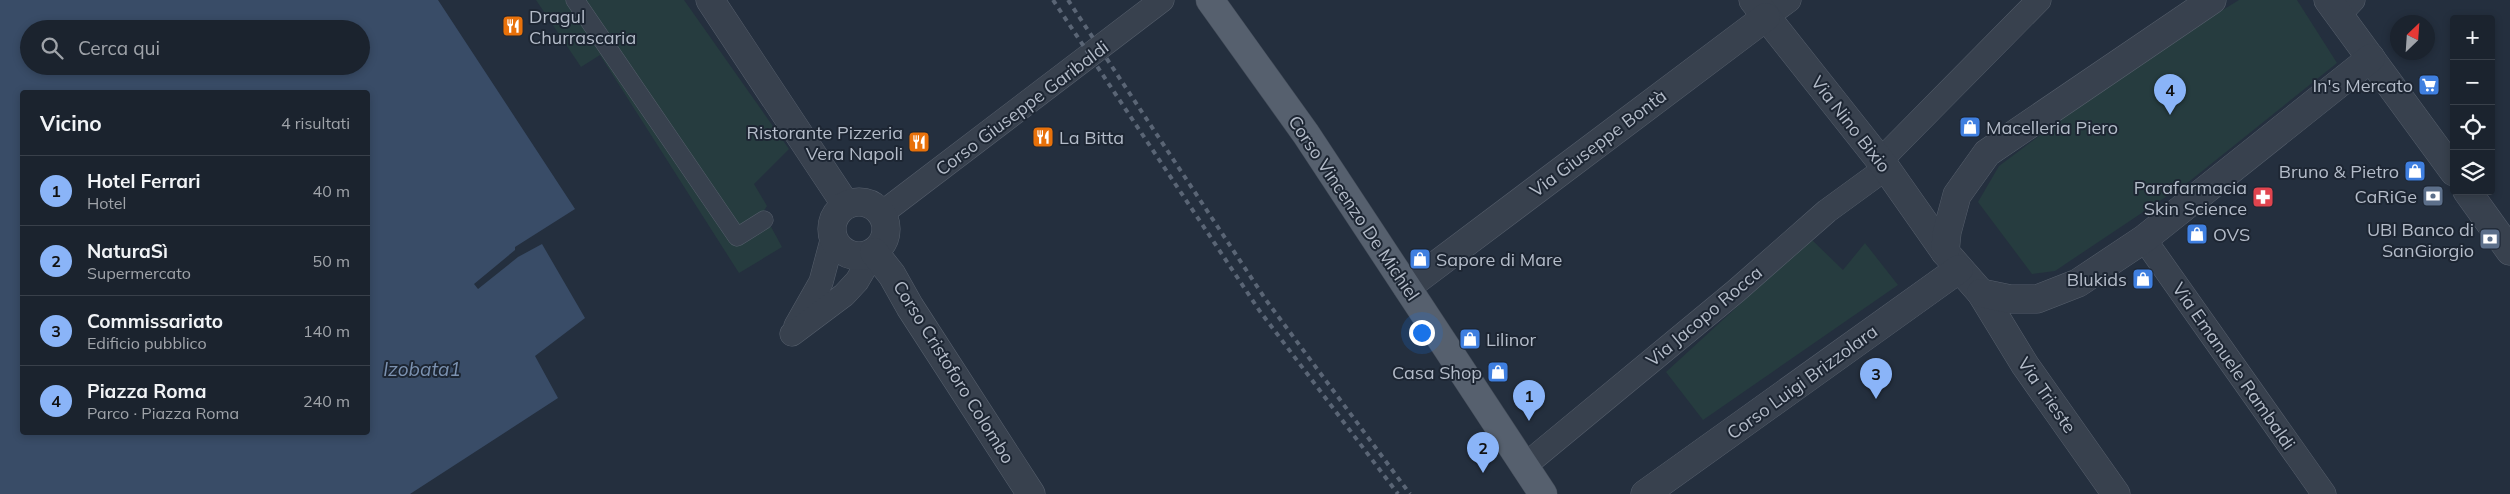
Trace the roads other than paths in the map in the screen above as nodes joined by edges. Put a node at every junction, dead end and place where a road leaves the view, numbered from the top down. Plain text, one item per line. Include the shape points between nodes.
1 (575, 0) edge
2 (710, 0) edge
3 (1162, 0) edge
4 (1210, 0) edge
5 (1789, 0) edge
6 (2038, 0) edge
7 (2212, 0) edge
8 (2340, 5) edge
9 (1759, 9) edge
10 (2371, 58) junction
11 (1883, 164) junction
12 (2450, 167) edge
13 (2470, 195) edge
14 (846, 205) junction
15 (881, 214) junction
16 (764, 220) dead end
17 (832, 236) junction
18 (2144, 239) junction
19 (2510, 251) edge
20 (874, 252) junction
21 (1952, 260) junction
22 (1407, 287) junction
23 (1981, 293) junction
24 (1524, 467) junction
25 (1031, 494) edge
26 (1542, 494) edge
27 (1645, 494) edge
28 (2116, 494) edge
29 (2324, 494) edge

1 - 16 street via 737,238
2 - 14 street
3 - 15 street, Corso Giuseppe Garibaldi
4 - 22 main road, Corso Vincenzo De Michiel via 1290,111
5 - 9 street, Via Giuseppe Bontà
6 - 11 street, Via Jacopo Rocca
7 - 21 street via 1987,153 1957,194 1947,232
8 - 10 street
9 - 11 street, Via Nino Bixio
9 - 22 street, Via Giuseppe Bontà
10 - 12 street
10 - 18 street
11 - 21 street, Via Nino Bixio
11 - 24 street, Via Jacopo Rocca
13 - 19 street
14 - 15 street via 861,202 876,208
14 - 17 street via 834,218
15 - 20 street via 886,230 881,246
17 - 20 street via 849,255 858,257
17 - 20 street via 821,282 792,334 844,295 857,281
18 - 23 street via 2078,283 2037,300
18 - 29 street, Via Emanuele Rambaldi
20 - 25 street, Corso Cristoforo Colombo via 892,275
21 - 23 street, Via Nino Bixio
21 - 27 street, Corso Luigi Brizzolara
22 - 24 main road, Corso Vincenzo De Michiel
23 - 28 street, Via Trieste via 2025,365
24 - 26 main road, Corso Vincenzo De Michiel

